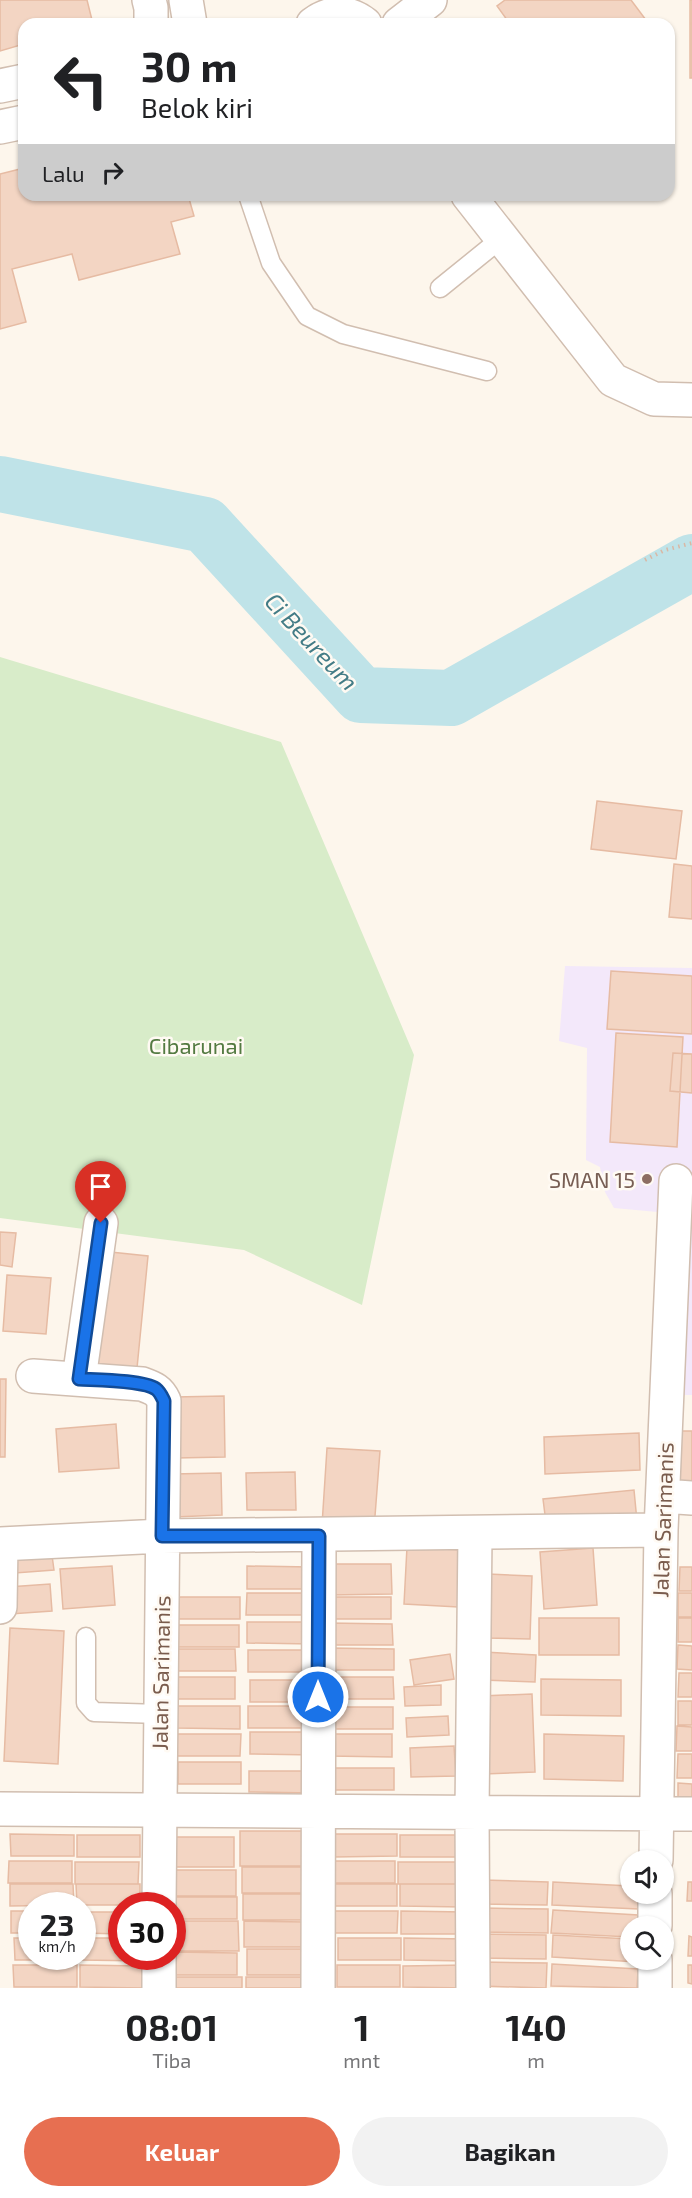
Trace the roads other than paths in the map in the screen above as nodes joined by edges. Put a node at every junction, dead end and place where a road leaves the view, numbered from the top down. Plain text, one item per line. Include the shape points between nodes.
1 (149, 0) edge
2 (186, 0) edge
3 (430, 0) edge
4 (151, 18) edge
5 (189, 18) edge
6 (322, 18) edge
7 (357, 18) edge
8 (407, 18) edge
9 (18, 82) edge
10 (0, 86) edge
11 (18, 124) edge
12 (0, 128) edge
13 (250, 201) edge
14 (473, 201) edge
15 (503, 237) junction
16 (440, 288) dead end
17 (487, 371) dead end
18 (692, 400) edge
19 (676, 1181) dead end
20 (101, 1223) dead end
21 (33, 1376) dead end
22 (79, 1379) junction
23 (677, 1497) edge
24 (661, 1530) junction
25 (475, 1534) junction
26 (162, 1536) junction
27 (319, 1536) junction
28 (1, 1544) edge
29 (0, 1606) edge
30 (86, 1637) dead end
31 (160, 1714) junction
32 (0, 1809) edge
33 (159, 1810) junction
34 (472, 1812) junction
35 (318, 1813) junction
36 (656, 1814) junction
37 (692, 1814) edge
38 (656, 1850) edge
39 (159, 1892) edge
40 (159, 1970) edge
41 (655, 1970) edge
42 (159, 1988) edge
43 (318, 1988) edge
44 (473, 1988) edge
45 (655, 1988) edge

1 - 4 street
2 - 5 street
3 - 8 street
6 - 7 street via 332,14
9 - 10 street
11 - 12 street
13 - 17 lane via 270,263 307,316 343,334
14 - 15 street
15 - 16 lane
15 - 18 street via 614,380 654,399
19 - 23 street, Jalan Sarimanis
20 - 22 street
21 - 22 street
22 - 26 street, Jalan Sarimanis via 142,1384 161,1394
23 - 24 street, Jalan Sarimanis
24 - 25 street
24 - 36 street, Jalan Sarimanis
25 - 27 street
25 - 34 street
26 - 27 street
26 - 28 street
26 - 31 street, Jalan Sarimanis
27 - 35 street
28 - 29 street
30 - 31 lane via 86,1702 94,1712
31 - 33 street, Jalan Sarimanis
32 - 33 street
33 - 35 street
33 - 39 street, Jalan Sarimanis
34 - 35 street
34 - 36 street
34 - 44 street
35 - 43 street
36 - 37 street
36 - 38 street, Jalan Sarimanis
40 - 42 street
41 - 45 street

